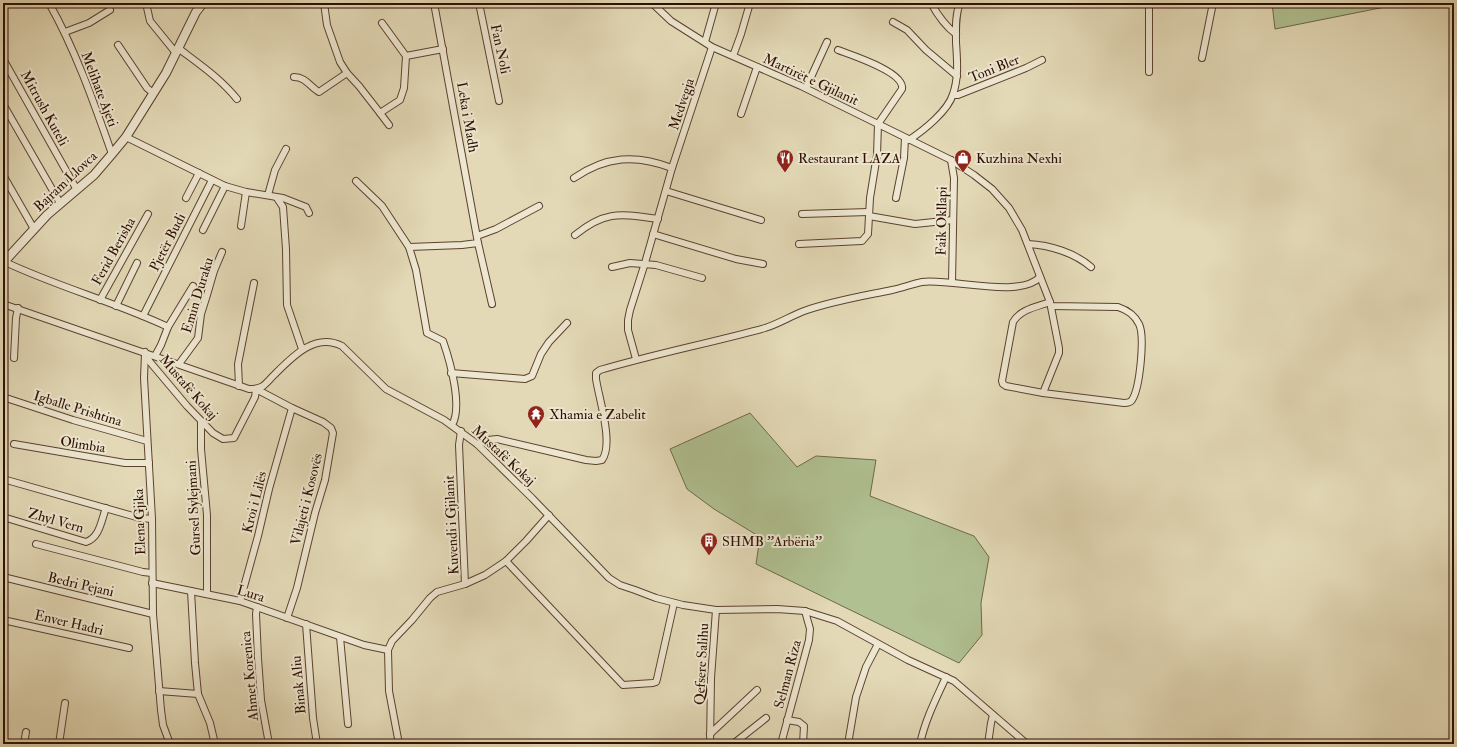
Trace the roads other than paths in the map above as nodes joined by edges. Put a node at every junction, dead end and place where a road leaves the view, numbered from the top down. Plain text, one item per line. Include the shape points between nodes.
1 (49, 3) edge
2 (146, 3) edge
3 (203, 3) edge
4 (324, 3) edge
5 (434, 3) edge
6 (479, 3) edge
7 (652, 3) edge
8 (716, 3) edge
9 (750, 3) edge
10 (931, 3) edge
11 (960, 3) edge
12 (1149, 3) edge
13 (1213, 3) edge
14 (110, 10) dead end
15 (893, 22) dead end
16 (382, 23) dead end
17 (65, 32) junction
18 (956, 34) junction
19 (705, 42) junction
20 (827, 42) dead end
21 (118, 45) dead end
22 (712, 47) junction
23 (443, 48) junction
24 (838, 50) dead end
25 (177, 51) junction
26 (406, 56) junction
27 (733, 56) junction
28 (1202, 58) dead end
29 (3, 59) edge
30 (1042, 60) dead end
31 (757, 67) junction
32 (1149, 72) dead end
33 (347, 73) junction
34 (957, 76) junction
35 (294, 77) dead end
36 (806, 88) junction
37 (152, 93) junction
38 (953, 95) junction
39 (236, 99) dead end
40 (499, 101) dead end
41 (3, 104) edge
42 (380, 113) junction
43 (741, 114) dead end
44 (878, 124) junction
45 (389, 125) dead end
46 (126, 137) junction
47 (907, 139) junction
48 (286, 149) dead end
49 (112, 154) junction
50 (951, 160) junction
51 (672, 168) junction
52 (199, 173) junction
53 (3, 175) edge
54 (574, 178) dead end
55 (212, 180) junction
56 (356, 181) dead end
57 (225, 186) junction
58 (77, 190) junction
59 (666, 191) junction
60 (246, 192) junction
61 (268, 196) junction
62 (186, 198) dead end
63 (277, 198) junction
64 (896, 198) dead end
65 (60, 203) junction
66 (539, 206) dead end
67 (309, 213) dead end
68 (148, 214) dead end
69 (802, 214) dead end
70 (869, 214) junction
71 (658, 219) junction
72 (761, 220) dead end
73 (953, 220) junction
74 (241, 226) dead end
75 (34, 229) junction
76 (203, 230) dead end
77 (653, 234) junction
78 (575, 235) dead end
79 (477, 236) junction
80 (478, 243) junction
81 (799, 244) dead end
82 (1028, 244) junction
83 (409, 247) junction
84 (222, 252) dead end
85 (4, 262) edge
86 (137, 263) dead end
87 (645, 263) junction
88 (763, 264) dead end
89 (612, 267) dead end
90 (1092, 267) dead end
91 (1040, 277) junction
92 (702, 278) dead end
93 (952, 282) junction
94 (254, 283) dead end
95 (193, 286) dead end
96 (100, 300) junction
97 (3, 304) edge
98 (492, 304) dead end
99 (1050, 304) junction
100 (116, 306) junction
101 (18, 308) junction
102 (143, 316) junction
103 (567, 323) dead end
104 (168, 327) junction
105 (302, 349) junction
106 (145, 352) junction
107 (155, 356) junction
108 (14, 358) dead end
109 (636, 359) junction
110 (180, 364) junction
111 (451, 373) junction
112 (239, 386) junction
113 (256, 389) junction
114 (1043, 393) junction
115 (3, 397) edge
116 (292, 408) junction
117 (201, 421) junction
118 (452, 425) junction
119 (461, 431) junction
120 (147, 441) junction
121 (14, 444) dead end
122 (478, 444) junction
123 (149, 463) junction
124 (3, 479) edge
125 (106, 508) junction
126 (549, 515) junction
127 (3, 517) edge
128 (152, 519) junction
129 (36, 544) dead end
130 (506, 561) junction
131 (152, 573) junction
132 (3, 577) edge
133 (152, 583) junction
134 (465, 584) junction
135 (192, 591) junction
136 (207, 594) junction
137 (240, 601) junction
138 (674, 603) junction
139 (257, 606) junction
140 (716, 610) junction
141 (805, 611) junction
142 (153, 614) junction
143 (286, 618) junction
144 (3, 620) edge
145 (306, 624) junction
146 (340, 637) junction
147 (878, 644) junction
148 (129, 648) dead end
149 (388, 650) junction
150 (946, 677) junction
151 (757, 690) dead end
152 (159, 691) junction
153 (198, 694) junction
154 (65, 703) dead end
155 (993, 715) junction
156 (766, 718) dead end
157 (787, 720) junction
158 (348, 724) dead end
159 (26, 732) dead end
160 (710, 734) junction
161 (24, 744) edge
162 (59, 744) edge
163 (170, 744) edge
164 (215, 744) edge
165 (269, 744) edge
166 (318, 744) edge
167 (399, 744) edge
168 (710, 744) edge
169 (733, 744) edge
170 (781, 744) edge
171 (803, 744) edge
172 (848, 744) edge
173 (920, 744) edge
174 (988, 744) edge
175 (1027, 744) edge

1 - 17 street, Melihate Ajeti
2 - 25 street via 150,21
3 - 25 street, Bajram Llovca
4 - 33 street via 334,48
5 - 23 street, Leka i Madh
6 - 40 street, Fan Noli
7 - 19 street, Martirët e Gjilanit via 671,21
8 - 19 street
9 - 27 street
10 - 18 street
11 - 18 street, Toni Bler
12 - 32 street
13 - 28 street
14 - 17 street via 89,23
15 - 34 street via 907,30
16 - 26 street
17 - 49 street, Melihate Ajeti
18 - 34 street, Toni Bler
19 - 22 street, Martirët e Gjilanit
20 - 36 street
21 - 37 street
22 - 27 street, Martirët e Gjilanit
22 - 51 street, Medvegja
23 - 26 street
23 - 79 street, Leka i Madh
24 - 44 street via 894,75 903,85
25 - 37 street, Bajram Llovca
25 - 39 street via 212,74
26 - 42 street via 404,88 400,100
27 - 31 street, Martirët e Gjilanit
29 - 58 street, Mitrush Kuteli
30 - 38 street, Toni Bler
31 - 36 street, Martirët e Gjilanit
31 - 43 street
33 - 35 street via 319,92 306,81
33 - 42 street
34 - 38 street, Toni Bler
36 - 44 street, Martirët e Gjilanit
37 - 46 street, Bajram Llovca
38 - 47 street, Toni Bler via 930,125
41 - 65 street
42 - 45 street
44 - 47 street, Martirët e Gjilanit
44 - 70 street
46 - 49 street, Bajram Llovca
46 - 52 street
47 - 50 street, Martirët e Gjilanit
47 - 64 street
48 - 61 street
49 - 58 street, Bajram Llovca
50 - 73 street, Faik Okllapi via 954,178
50 - 82 street, Martirët e Gjilanit via 992,189 1009,208
51 - 54 street via 658,162 619,159 601,163
51 - 59 street, Medvegja
52 - 55 street
52 - 62 street
53 - 75 street
55 - 57 street
55 - 102 street, Pjetër Budi
56 - 83 street via 382,206
57 - 60 street
57 - 76 street
58 - 65 street, Bajram Llovca
59 - 71 street, Medvegja
59 - 72 street
60 - 61 street
60 - 74 street
61 - 63 street
63 - 67 street via 284,198 306,207
63 - 105 street via 284,207 287,305
65 - 75 street, Bajram Llovca
66 - 79 street
68 - 96 street, Ferid Berisha
69 - 70 street
70 - 73 street via 915,224
70 - 81 street via 868,234 862,240
71 - 77 street, Medvegja
71 - 78 street via 606,216 588,224
73 - 93 street, Faik Okllapi
75 - 85 street, Bajram Llovca
77 - 87 street, Medvegja
77 - 88 street via 736,259
79 - 80 street, Leka i Madh
80 - 83 street
80 - 98 street, Leka i Madh
82 - 90 street via 1055,248
82 - 91 street, Martirët e Gjilanit
83 - 111 street via 416,270 427,332 443,341
84 - 110 street, Emin Duraku via 207,295 198,338
85 - 96 street
86 - 100 street
87 - 89 street
87 - 92 street
87 - 109 street, Medvegja via 628,320 628,330
91 - 93 street via 1034,282 1011,286 993,287
91 - 99 street, Martirët e Gjilanit
93 - 109 street via 922,282 835,302 766,327
94 - 112 street via 238,364
95 - 104 street, Mustafë Kokaj
96 - 100 street
97 - 101 street, Mustafë Kokaj
99 - 114 street, Martirët e Gjilanit via 1060,348
99 - 114 street via 1023,311 1013,322 1002,381 1006,386
99 - 114 street via 1118,307 1133,314 1140,324 1142,336 1139,380 1129,403
100 - 102 street
101 - 106 street, Mustafë Kokaj
101 - 108 street
102 - 104 street
103 - 111 street via 541,354 532,376 525,379
104 - 107 street, Mustafë Kokaj
105 - 113 street, Mustafë Kokaj via 264,386
105 - 118 street, Mustafë Kokaj via 335,342 386,388
106 - 107 street, Mustafë Kokaj
106 - 117 street, Mustafë Kokaj via 150,362
106 - 120 street, Elena Gjika
107 - 110 street, Mustafë Kokaj
109 - 122 street via 596,373 607,442 606,455 602,460 586,460 497,439
110 - 112 street, Mustafë Kokaj
111 - 118 street via 457,410
112 - 113 street, Mustafë Kokaj
113 - 116 street, Mustafë Kokaj
113 - 117 street, Mustafë Kokaj via 255,397 234,438 223,439
115 - 120 street, Igballe Prishtina
116 - 137 street, Kroi i Lilës
116 - 143 street, Vilajeti i Kosovës via 323,422 333,433 325,480 297,588
117 - 136 street, Gursel Sylejmani via 207,514
118 - 119 street, Mustafë Kokaj
119 - 122 street, Mustafë Kokaj
119 - 134 street, Kuvendi i Gjilanit via 459,445
120 - 123 street, Elena Gjika
121 - 123 street, Olimbia via 125,463
122 - 126 street, Mustafë Kokaj
123 - 128 street, Elena Gjika
124 - 125 street, Zhyl Vern
125 - 127 street, Zhyl Vern via 96,536 86,542
125 - 128 street, Zhyl Vern
126 - 130 street
126 - 138 street, Mustafë Kokaj via 609,578 620,585
128 - 131 street, Elena Gjika
129 - 131 street
130 - 134 street
130 - 138 street via 623,685 656,682
131 - 133 street, Elena Gjika
132 - 142 street, Bedri Pejani
133 - 135 street, Lura
133 - 142 street, Elena Gjika
134 - 149 street, Kuvendi i Gjilanit via 437,592 430,598 392,641
135 - 136 street, Lura
135 - 153 street
136 - 137 street, Lura
137 - 139 street, Lura
138 - 140 street, Mustafë Kokaj
139 - 143 street, Lura
139 - 165 street, Ahmet Korenica via 260,686
140 - 141 street, Qefsere Salihu
140 - 160 street, Qefsere Salihu
141 - 147 street, Qefsere Salihu via 836,621
141 - 157 street, Selman Riza via 810,629 809,640
142 - 152 street, Elena Gjika
143 - 145 street, Lura
144 - 148 street, Enver Hadri
145 - 146 street, Lura
145 - 166 street, Binak Aliu via 313,718
146 - 149 street, Lura
146 - 158 street
147 - 150 street, Qefsere Salihu
147 - 172 street via 866,667 856,697
149 - 167 street via 390,691
150 - 155 street, Qefsere Salihu
150 - 173 street via 929,713
151 - 160 street
152 - 153 street
152 - 163 street, Elena Gjika via 163,724
153 - 164 street via 210,723
154 - 162 street
155 - 174 street
155 - 175 street, Qefsere Salihu
156 - 169 street
157 - 170 street, Selman Riza
157 - 171 street via 799,722 804,726
159 - 161 street
160 - 168 street, Qefsere Salihu

